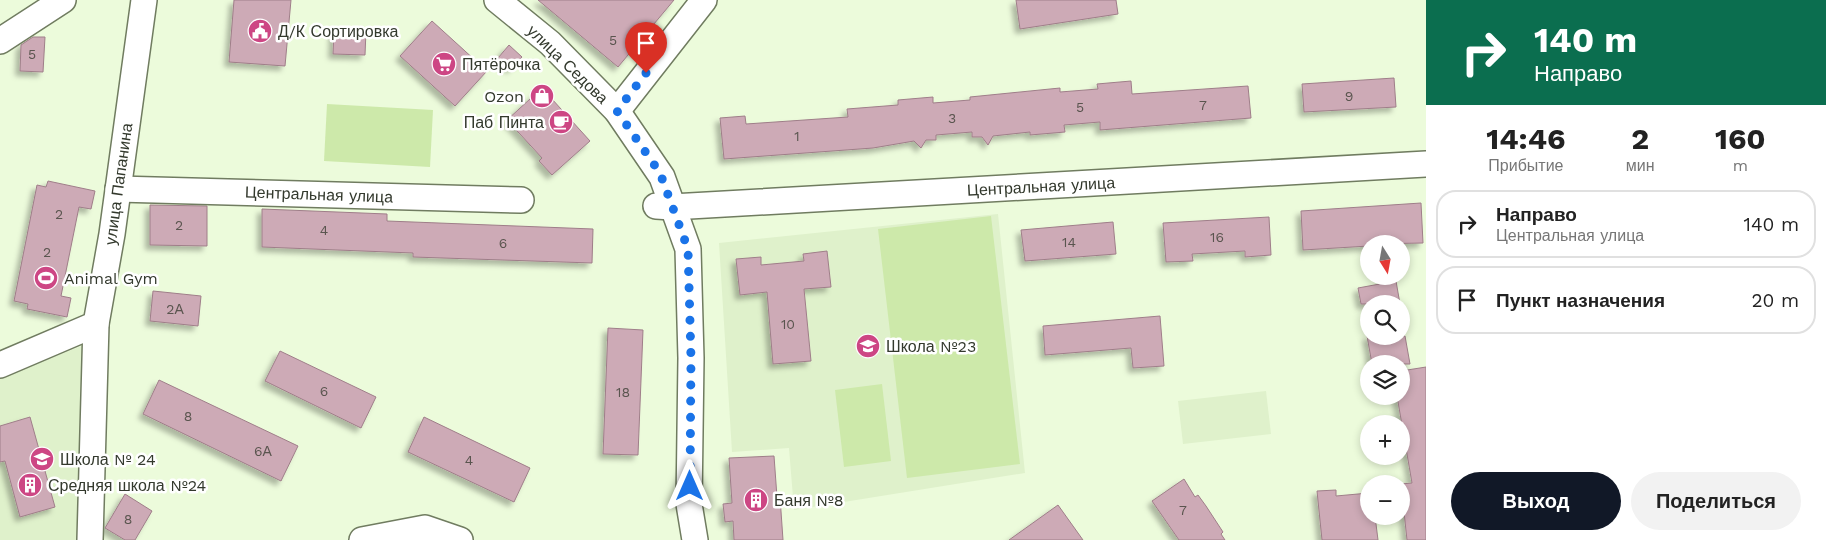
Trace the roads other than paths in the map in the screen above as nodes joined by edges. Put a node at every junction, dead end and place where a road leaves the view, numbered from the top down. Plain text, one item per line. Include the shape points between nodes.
1 (63, 0) edge
2 (144, 0) edge
3 (497, 0) edge
4 (704, 0) edge
5 (0, 41) edge
6 (617, 111) junction
7 (1426, 164) edge
8 (118, 188) junction
9 (521, 200) dead end
10 (664, 206) junction
11 (96, 324) junction
12 (0, 365) edge
13 (90, 540) edge
14 (362, 540) edge
15 (460, 540) edge
16 (695, 540) edge

1 - 5 street
2 - 8 street, улица Папанина
3 - 6 street, улица Седова via 550,43
4 - 6 street
6 - 10 street, улица Седова via 660,173
7 - 10 street, Центральная улица
8 - 9 street, Центральная улица
8 - 11 street, улица Папанина
10 - 16 street, улица Седова via 688,249 691,358 689,504
11 - 12 street
11 - 13 street, улица Папанина
14 - 15 street via 425,528

